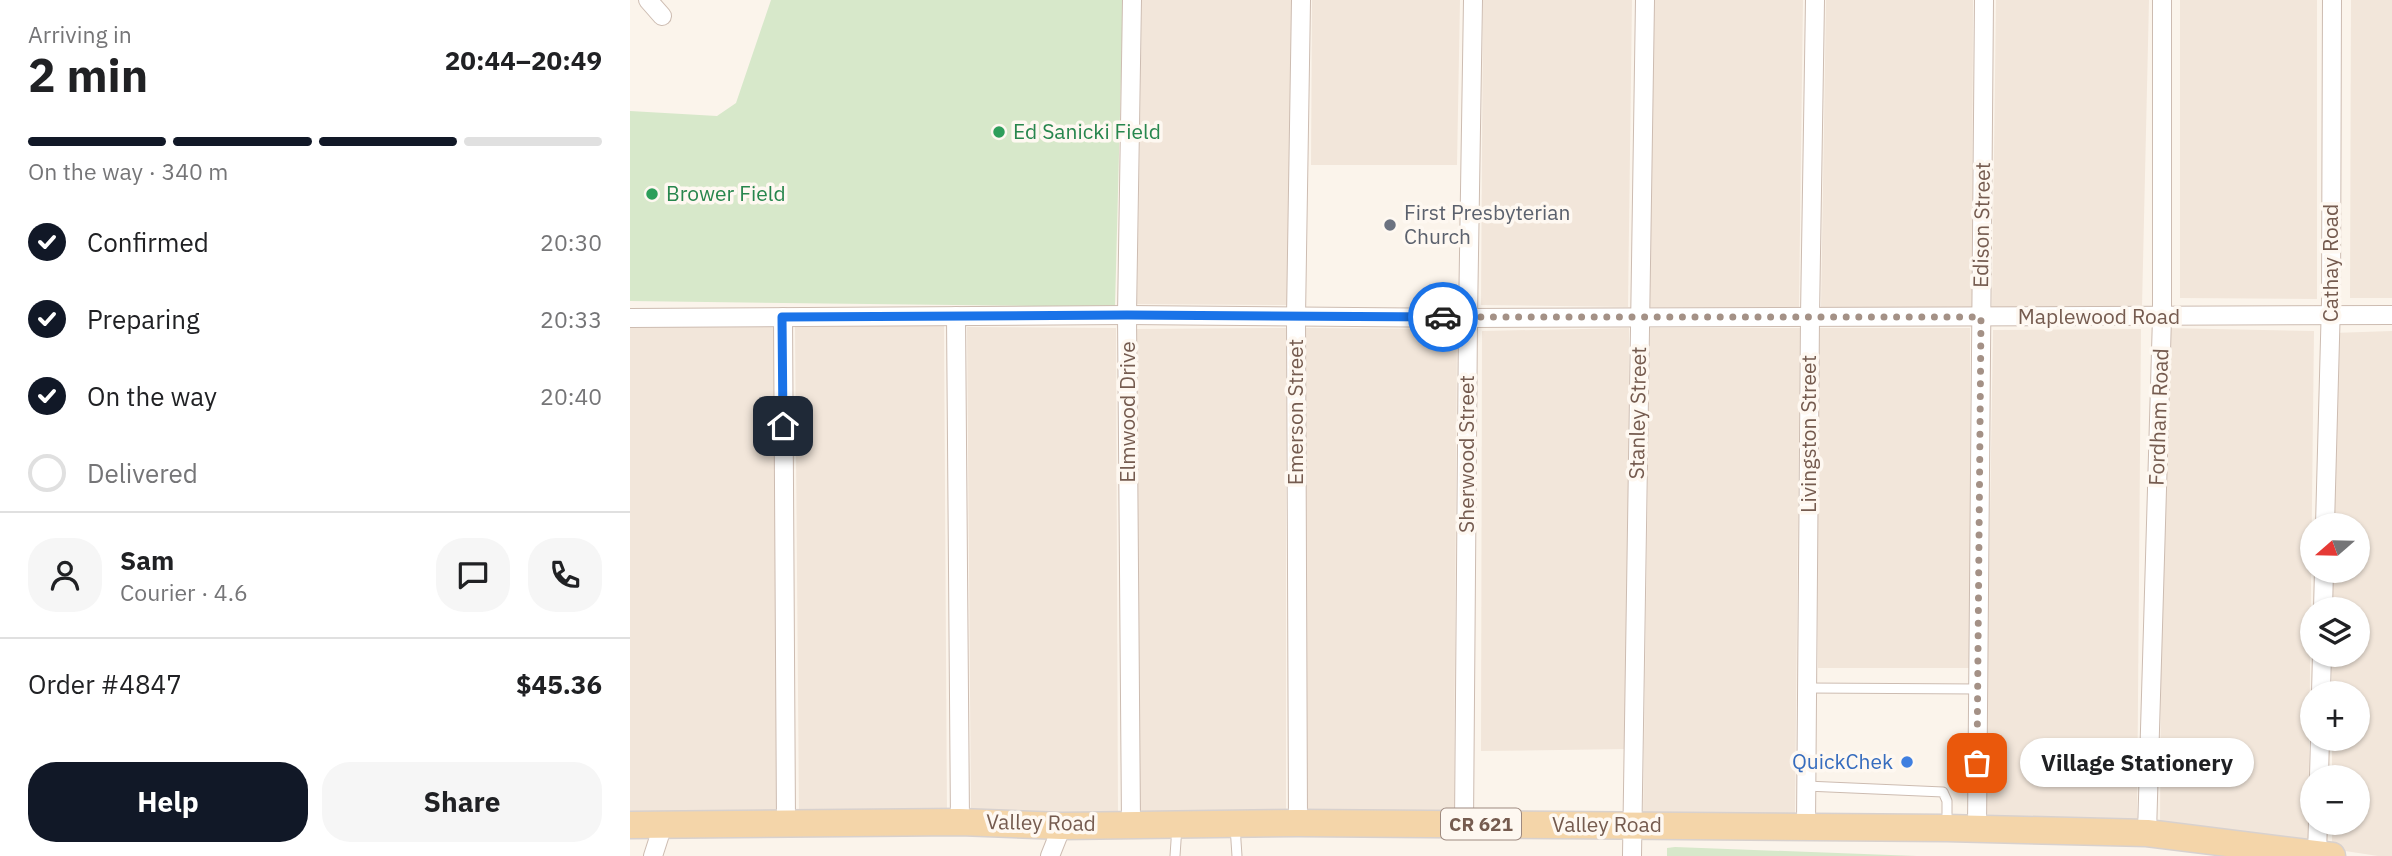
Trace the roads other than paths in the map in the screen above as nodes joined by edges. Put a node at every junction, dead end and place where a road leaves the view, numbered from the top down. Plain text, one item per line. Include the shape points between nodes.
1 (648, 0) edge
2 (1132, 0) edge
3 (1301, 0) edge
4 (1473, 0) edge
5 (1645, 0) edge
6 (1815, 0) edge
7 (1984, 0) edge
8 (2162, 0) edge
9 (2332, 0) edge
10 (662, 16) dead end
11 (1127, 315) junction
12 (2330, 315) junction
13 (2392, 315) edge
14 (956, 316) junction
15 (1810, 316) junction
16 (782, 317) junction
17 (1296, 317) junction
18 (1468, 317) junction
19 (1639, 317) junction
20 (1981, 317) junction
21 (2162, 317) junction
22 (630, 318) edge
23 (2325, 513) edge
24 (1807, 688) junction
25 (1978, 690) junction
26 (1806, 786) junction
27 (960, 821) junction
28 (786, 823) junction
29 (1298, 823) junction
30 (1131, 824) junction
31 (1177, 824) junction
32 (1235, 824) junction
33 (1464, 824) junction
34 (630, 825) edge
35 (663, 825) junction
36 (1634, 825) junction
37 (1806, 825) junction
38 (1062, 826) junction
39 (1947, 828) junction
40 (1977, 828) junction
41 (2147, 834) junction
42 (2320, 835) edge
43 (2324, 855) edge
44 (653, 856) edge
45 (1050, 856) edge
46 (1175, 856) edge
47 (1237, 856) edge
48 (1632, 856) edge

1 - 10 street
2 - 11 street, Elmwood Drive
3 - 17 street, Emerson Street
4 - 18 street, Sherwood Street
5 - 19 street, Stanley Street
6 - 15 street, Livingston Street
7 - 20 street, Edison Street
8 - 21 street, Fordham Road
9 - 12 street, Cathay Road
11 - 14 street, Maplewood Road
11 - 17 street, Maplewood Road
11 - 30 street, Elmwood Drive
12 - 13 street, Maplewood Road
12 - 21 street, Maplewood Road
12 - 23 street, Cathay Road
14 - 16 street, Maplewood Road
14 - 27 street
15 - 19 street, Maplewood Road
15 - 20 street, Maplewood Road
15 - 24 street, Livingston Street
16 - 22 street, Maplewood Road
16 - 28 street
17 - 18 street, Maplewood Road
17 - 29 street, Emerson Street
18 - 19 street, Maplewood Road
18 - 33 street, Sherwood Street
19 - 36 street, Stanley Street
20 - 21 street, Maplewood Road
20 - 25 street, Edison Street
21 - 41 street, Fordham Road
24 - 25 lane
24 - 26 street, Livingston Street
25 - 40 street, Edison Street
26 - 37 street, Livingston Street
26 - 39 lane via 1943,792
27 - 28 main road, Valley Road / CR 621
27 - 38 main road, Valley Road / CR 621
28 - 35 main road, Valley Road / CR 621
29 - 32 main road, Valley Road / CR 621
29 - 33 main road, Valley Road / CR 621
30 - 31 main road, Valley Road / CR 621
30 - 38 main road, Valley Road / CR 621
31 - 32 main road, Valley Road / CR 621
31 - 46 lane
32 - 47 lane
33 - 36 main road, Valley Road / CR 621
34 - 35 main road, Valley Road / CR 621
35 - 44 street
36 - 37 main road, Valley Road / CR 621
36 - 48 street, Stanley Street
37 - 39 main road, Valley Road / CR 621
38 - 45 street
39 - 40 main road, Valley Road / CR 621
40 - 41 main road, Valley Road / CR 621
41 - 43 main road, Valley Road / CR 621
42 - 43 street

